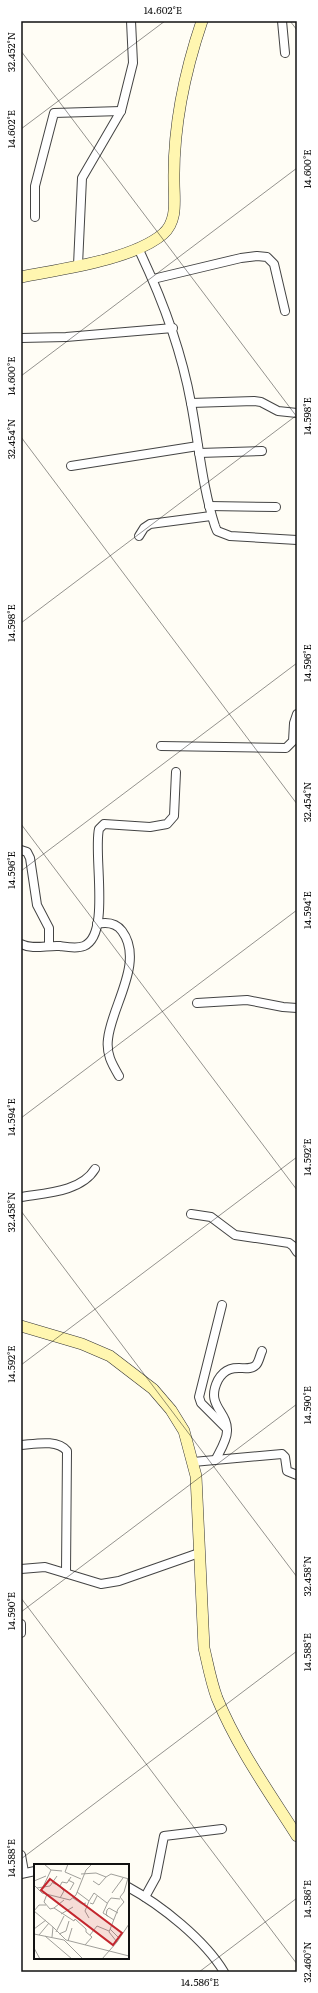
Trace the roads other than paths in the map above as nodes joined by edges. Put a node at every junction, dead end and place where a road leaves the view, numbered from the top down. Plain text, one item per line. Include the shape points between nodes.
1 (131, 21) edge
2 (202, 21) edge
3 (282, 21) edge
4 (284, 53) dead end
5 (121, 111) junction
6 (35, 217) dead end
7 (138, 248) junction
8 (78, 265) junction
9 (21, 277) edge
10 (153, 279) junction
11 (286, 311) dead end
12 (173, 328) junction
13 (21, 338) edge
14 (192, 403) junction
15 (297, 414) edge
16 (199, 449) junction
17 (262, 451) dead end
18 (71, 466) dead end
19 (209, 506) junction
20 (276, 507) dead end
21 (211, 516) junction
22 (139, 536) dead end
23 (297, 540) edge
24 (297, 714) edge
25 (162, 746) dead end
26 (176, 772) dead end
27 (21, 850) edge
28 (97, 924) junction
29 (21, 944) edge
30 (49, 946) junction
31 (197, 1003) dead end
32 (297, 1008) edge
33 (119, 1076) dead end
34 (95, 1169) dead end
35 (21, 1197) edge
36 (191, 1214) dead end
37 (297, 1252) edge
38 (222, 1305) dead end
39 (21, 1326) edge
40 (262, 1351) dead end
41 (228, 1430) junction
42 (21, 1445) edge
43 (216, 1460) junction
44 (193, 1462) junction
45 (297, 1475) edge
46 (199, 1553) junction
47 (21, 1569) edge
48 (66, 1573) junction
49 (21, 1624) edge
50 (21, 1633) edge
51 (222, 1829) dead end
52 (297, 1836) edge
53 (21, 1855) edge
54 (34, 1871) edge
55 (23, 1873) edge
56 (129, 1888) edge
57 (145, 1897) junction
58 (224, 1972) edge

1 - 5 street via 133,63
2 - 7 street via 191,54 177,118 172,221 164,233
3 - 4 street
5 - 6 street via 54,113 35,186
5 - 8 street via 82,178
7 - 8 street via 118,256
7 - 10 street
8 - 9 street
10 - 11 street via 241,258 267,257 274,264
10 - 12 street
12 - 13 street
12 - 14 street
14 - 15 street via 254,401 278,411
14 - 16 street
16 - 17 street
16 - 18 street
16 - 19 street via 203,486
19 - 20 street
19 - 21 street
21 - 22 street via 150,524
21 - 23 street via 217,531 223,535
24 - 25 street via 293,741 286,748
26 - 28 street via 174,816 167,824 150,827 104,824 99,829
27 - 30 street via 27,852 30,858 37,905 49,928
28 - 30 street via 95,937 83,947
28 - 33 street via 108,923 119,928 124,934 130,955 108,1038 107,1052
29 - 30 street via 33,948
31 - 32 street via 247,1000
34 - 35 street via 79,1183 58,1191
36 - 37 street via 211,1217 235,1235 289,1243
38 - 41 street via 199,1397 201,1403
39 - 44 street via 89,1346 110,1356 136,1375 153,1389 171,1410 184,1431
40 - 41 street via 256,1365 231,1368 224,1371 218,1380 214,1398
41 - 43 street
42 - 48 street via 54,1444 64,1447 67,1451
43 - 44 street
43 - 45 street via 282,1454 285,1456 287,1471
44 - 46 street via 196,1476
46 - 48 street via 119,1581 101,1584
46 - 52 street via 204,1648 217,1699 243,1749
47 - 48 street via 45,1567
49 - 50 street
51 - 57 street via 164,1836 156,1877
53 - 55 street
54 - 55 street
56 - 57 street
57 - 58 street via 207,1949

